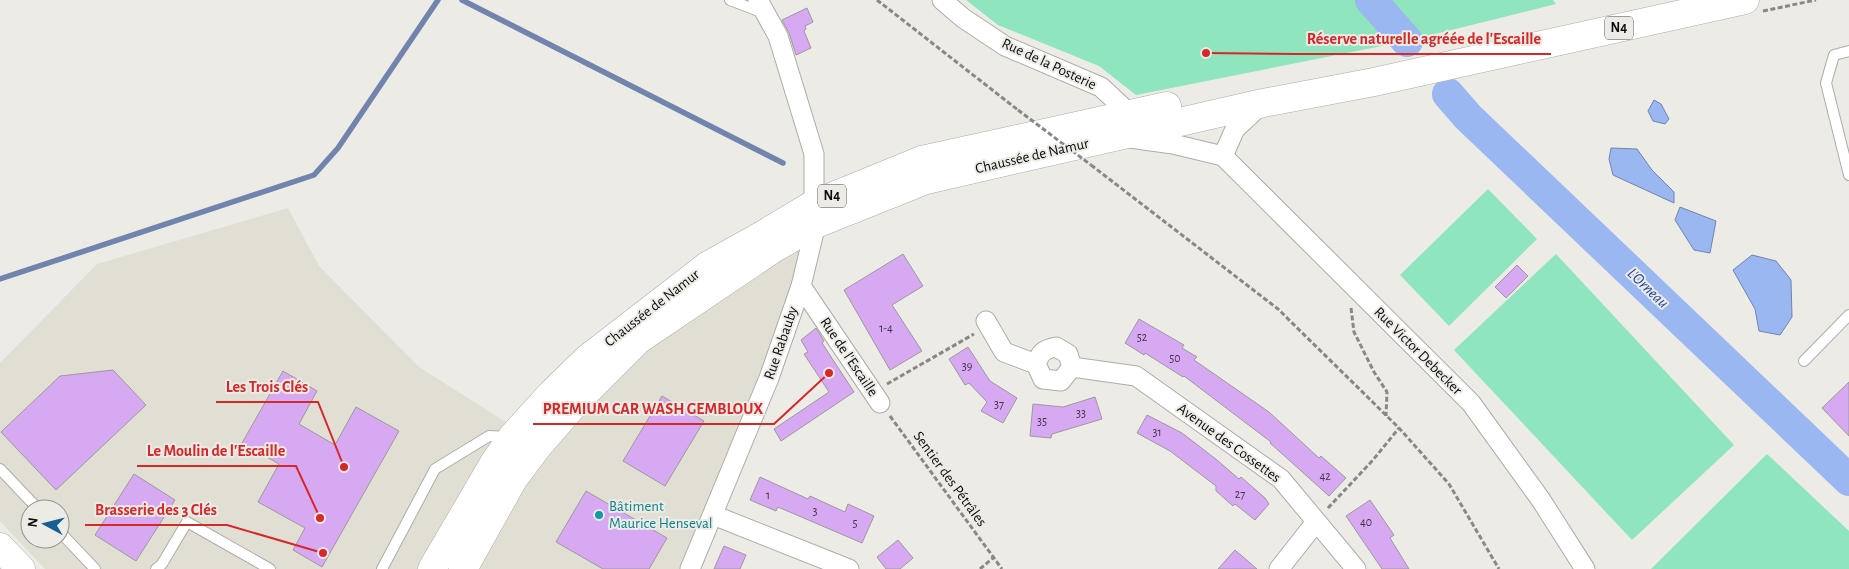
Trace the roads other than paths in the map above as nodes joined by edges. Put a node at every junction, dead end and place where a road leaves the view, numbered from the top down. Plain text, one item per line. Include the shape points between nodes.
1 (730, 0) edge
2 (942, 0) edge
3 (1661, 0) edge
4 (1745, 0) edge
5 (761, 7) edge
6 (1849, 51) edge
7 (1374, 72) junction
8 (1263, 103) junction
9 (1125, 124) junction
10 (1223, 156) junction
11 (1849, 175) edge
12 (815, 214) junction
13 (801, 286) junction
14 (1849, 315) edge
15 (987, 323) road end
16 (1804, 361) dead end
17 (1036, 364) junction
18 (1072, 367) junction
19 (877, 398) road end
20 (512, 437) junction
21 (0, 469) edge
22 (28, 499) edge
23 (713, 515) junction
24 (1316, 522) junction
25 (70, 543) edge
26 (0, 548) edge
27 (163, 567) edge
28 (17, 569) edge
29 (21, 569) edge
30 (95, 569) edge
31 (270, 569) edge
32 (382, 569) edge
33 (432, 569) edge
34 (463, 569) edge
35 (690, 569) edge
36 (849, 569) edge
37 (1279, 569) edge
38 (1356, 569) edge
39 (1585, 569) edge

1 - 5 lane
2 - 9 street, Rue de la Posterie via 1004,46 1101,87
3 - 7 main road, Chaussée de Namur / N4 via 1465,44
4 - 7 main road, Chaussée de Namur / N4 via 1493,55
5 - 12 street, Rue Rabauby via 778,36 814,154
6 - 11 lane via 1834,55 1826,83
7 - 8 main road, Chaussée de Namur / N4
7 - 9 main road, Chaussée de Namur / N4
8 - 9 main road, Chaussée de Namur / N4
8 - 10 street via 1235,129
9 - 10 street via 1140,140
9 - 12 main road, Chaussée de Namur / N4 via 922,160
10 - 39 street, Rue Victor Debecker via 1471,403 1541,500
12 - 13 street, Rue Rabauby
12 - 20 main road, Chaussée de Namur / N4 via 759,237 707,266 663,298 588,358
12 - 34 main road, Chaussée de Namur / N4 via 773,249 638,340 579,399 514,478
13 - 19 street, Rue de l'Escaille
13 - 23 street, Rue Rabauby via 769,378
14 - 16 lane
15 - 17 street via 1004,352
17 - 18 street via 1044,379 1061,381
17 - 18 street via 1039,355 1056,339 1068,354
18 - 24 street, Avenue des Cossettes via 1136,376 1281,479
20 - 32 lane via 489,436 435,469
20 - 33 main road, Chaussée de Namur / N4
21 - 22 lane
23 - 35 street, Rue Rabauby
23 - 36 street
24 - 37 street
24 - 38 street, Avenue des Cossettes
25 - 30 lane
26 - 28 main road
26 - 29 main road
27 - 31 lane via 187,522

